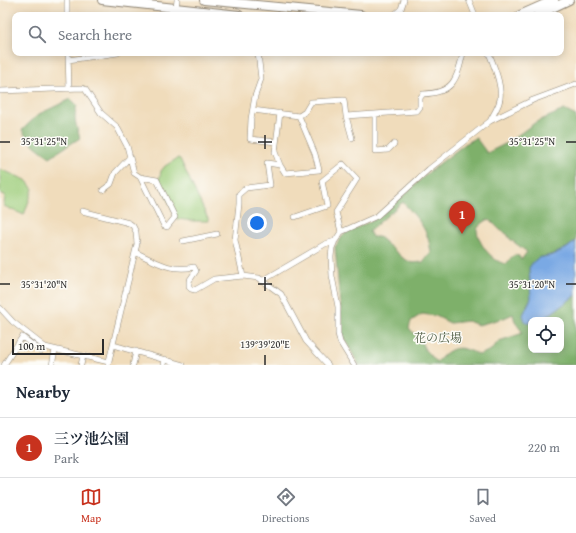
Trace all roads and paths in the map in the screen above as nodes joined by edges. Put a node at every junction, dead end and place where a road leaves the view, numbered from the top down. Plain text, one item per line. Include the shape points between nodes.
1 (67, 0) edge
2 (102, 0) edge
3 (204, 0) edge
4 (404, 0) edge
5 (469, 0) edge
6 (554, 0) edge
7 (569, 0) edge
8 (177, 4) edge
9 (280, 4) edge
10 (67, 12) edge
11 (222, 12) edge
12 (339, 12) edge
13 (398, 12) edge
14 (475, 12) edge
15 (527, 12) edge
16 (544, 12) edge
17 (68, 56) edge
18 (97, 56) edge
19 (258, 56) edge
20 (462, 56) edge
21 (490, 56) edge
22 (68, 60) junction
23 (576, 84) edge
24 (69, 89) junction
25 (0, 90) edge
26 (253, 110) junction
27 (280, 113) junction
28 (375, 114) junction
29 (299, 116) junction
30 (346, 116) junction
31 (490, 121) junction
32 (352, 138) dead end
33 (276, 142) junction
34 (394, 144) dead end
35 (130, 157) junction
36 (280, 164) junction
37 (140, 177) junction
38 (103, 190) dead end
39 (82, 211) dead end
40 (295, 217) dead end
41 (341, 232) junction
42 (217, 234) dead end
43 (183, 241) dead end
44 (335, 241) junction
45 (135, 252) junction
46 (243, 276) junction
47 (262, 281) junction
48 (0, 308) edge
49 (113, 345) junction
50 (44, 346) junction
51 (55, 350) junction
52 (136, 351) junction
53 (83, 356) junction
54 (165, 359) junction
55 (108, 364) edge
56 (183, 364) edge
57 (4, 365) edge
58 (52, 365) edge
59 (80, 365) edge
60 (133, 365) edge
61 (164, 365) edge
62 (328, 365) edge
63 (354, 365) edge

1 - 10 street
2 - 8 main road
3 - 9 main road
4 - 13 street
5 - 14 street
6 - 15 main road
7 - 16 main road
8 - 11 main road
9 - 12 main road
17 - 22 street
18 - 22 street
19 - 26 street via 261,79
20 - 28 street via 452,84 434,94 423,94 417,111
21 - 31 street via 499,82 500,97
22 - 24 street
23 - 31 street via 533,100
24 - 25 street
24 - 35 street via 85,90 101,113 116,127
26 - 27 street
26 - 33 street via 250,139
27 - 29 street
27 - 33 street
28 - 30 street
28 - 34 street via 375,151 388,150
29 - 30 street via 306,112 312,102 344,100
29 - 36 street via 319,170 285,173
30 - 32 street
31 - 41 street via 429,169 377,216
33 - 36 street via 275,152
35 - 37 street via 134,173
35 - 38 street via 114,173 111,184
36 - 46 street via 267,163 270,185 246,188 239,194 235,240
37 - 37 street via 157,180 174,217 167,227 164,226
39 - 45 street via 133,226 136,232
40 - 41 street via 327,206 322,181 343,164 357,179 336,212
41 - 44 street
42 - 43 street
44 - 47 street via 325,244
44 - 63 street via 331,257 338,307 338,334
45 - 46 street via 167,267 184,270 194,267 196,271 188,286 192,290 214,279
45 - 49 street
46 - 47 street via 259,278
47 - 62 street via 281,294 306,341
48 - 50 street via 13,322
49 - 52 street
49 - 55 street
50 - 51 street
50 - 57 street via 41,351 22,337
51 - 53 street
51 - 58 street
52 - 54 street
52 - 60 street
53 - 55 street
53 - 59 street
54 - 56 street
54 - 61 street

